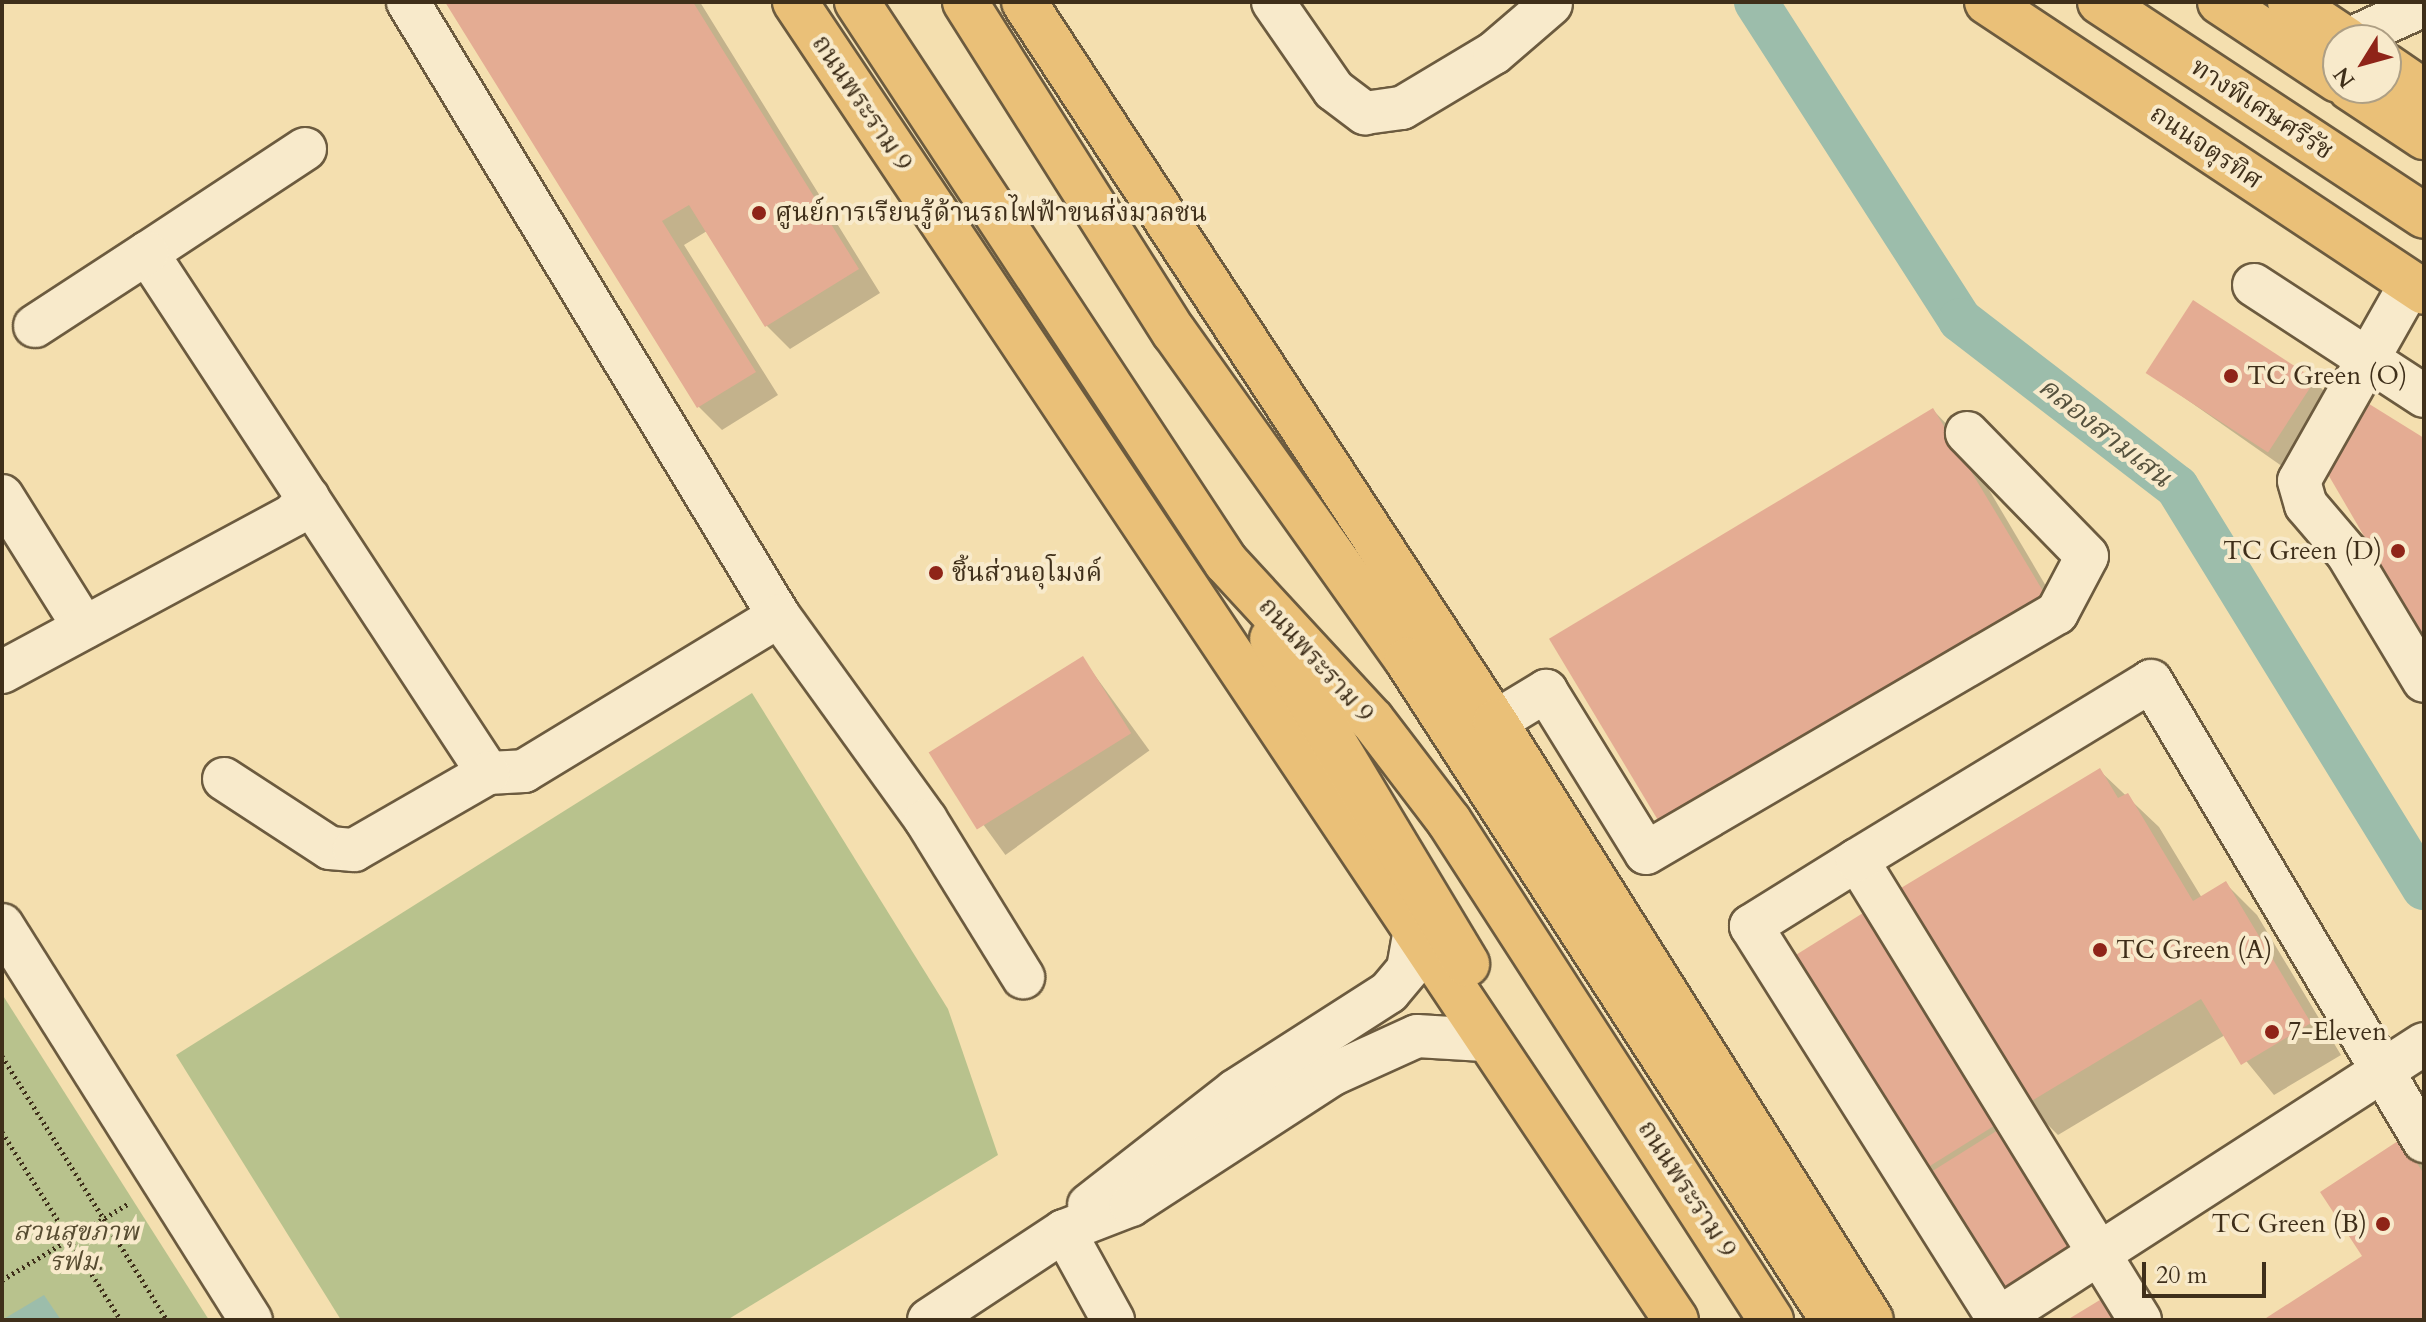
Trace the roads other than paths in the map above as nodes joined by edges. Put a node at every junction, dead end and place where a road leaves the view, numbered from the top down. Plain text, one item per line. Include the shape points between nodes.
1 (408, 2) edge
2 (795, 2) edge
3 (857, 2) edge
4 (965, 2) edge
5 (1024, 2) edge
6 (1273, 2) edge
7 (1987, 2) edge
8 (2100, 2) edge
9 (2220, 2) edge
10 (2290, 2) edge
11 (1551, 4) edge
12 (2424, 5) edge
13 (2324, 24) edge
14 (2383, 24) edge
15 (2322, 58) edge
16 (2402, 77) edge
17 (2424, 92) edge
18 (2374, 104) edge
19 (2424, 137) edge
20 (305, 149) dead end
21 (2424, 216) edge
22 (147, 253) junction
23 (2254, 285) dead end
24 (2417, 287) edge
25 (35, 326) dead end
26 (2368, 359) junction
27 (2424, 396) edge
28 (1967, 433) dead end
29 (2, 496) edge
30 (308, 498) junction
31 (1226, 562) junction
32 (779, 616) junction
33 (84, 627) junction
34 (2, 672) edge
35 (2424, 681) edge
36 (1495, 722) junction
37 (488, 773) junction
38 (224, 779) dead end
39 (1857, 860) junction
40 (2, 925) edge
41 (1414, 935) junction
42 (1023, 977) dead end
43 (1484, 1040) junction
44 (2422, 1045) edge
45 (2383, 1073) junction
46 (2424, 1141) edge
47 (1064, 1231) junction
48 (2099, 1256) junction
49 (251, 1320) edge
50 (929, 1320) edge
51 (1113, 1320) edge
52 (1678, 1320) edge
53 (1771, 1320) edge
54 (1833, 1320) edge
55 (1871, 1320) edge
56 (1998, 1320) edge
57 (2140, 1320) edge

1 - 32 lane
2 - 41 main road, ถนนพระราม 9
3 - 31 main road, ถนนพระราม 9
4 - 54 main road, ถนนพระราม 9 via 1174,332 1407,660
5 - 36 main road
6 - 11 lane via 1334,90 1365,113 1402,108 1494,53
7 - 24 main road, ถนนจตุรทิศ
8 - 21 main road, ทางพิเศษศรีรัช
9 - 15 main road
10 - 13 main road
12 - 14 lane
16 - 17 main road
18 - 19 main road
20 - 22 lane
22 - 25 lane
22 - 30 lane
23 - 26 lane
24 - 26 lane
26 - 27 lane
26 - 35 lane via 2299,481 2306,505 2347,553
28 - 36 lane via 2087,556 2057,613 1646,853 1546,691
29 - 33 lane
30 - 33 lane via 293,515
30 - 37 lane
31 - 52 main road
31 - 53 main road, ถนนพระราม 9 via 1372,720 1449,821
32 - 37 lane via 524,771
32 - 42 lane via 926,820
33 - 34 lane
36 - 55 main road
37 - 38 lane via 354,850 330,848
39 - 45 lane via 2151,681
39 - 48 lane
39 - 56 lane via 1751,926
40 - 49 lane
41 - 43 main road, ถนนพระราม 9
41 - 47 lane via 1408,969 1389,992 1235,1091 1100,1194
43 - 47 lane via 1449,1033 1403,1043 1331,1075 1131,1205
43 - 52 main road, ถนนพระราม 9
44 - 45 lane
45 - 46 lane
45 - 48 lane
47 - 50 lane
47 - 51 lane
48 - 56 lane
48 - 57 lane

